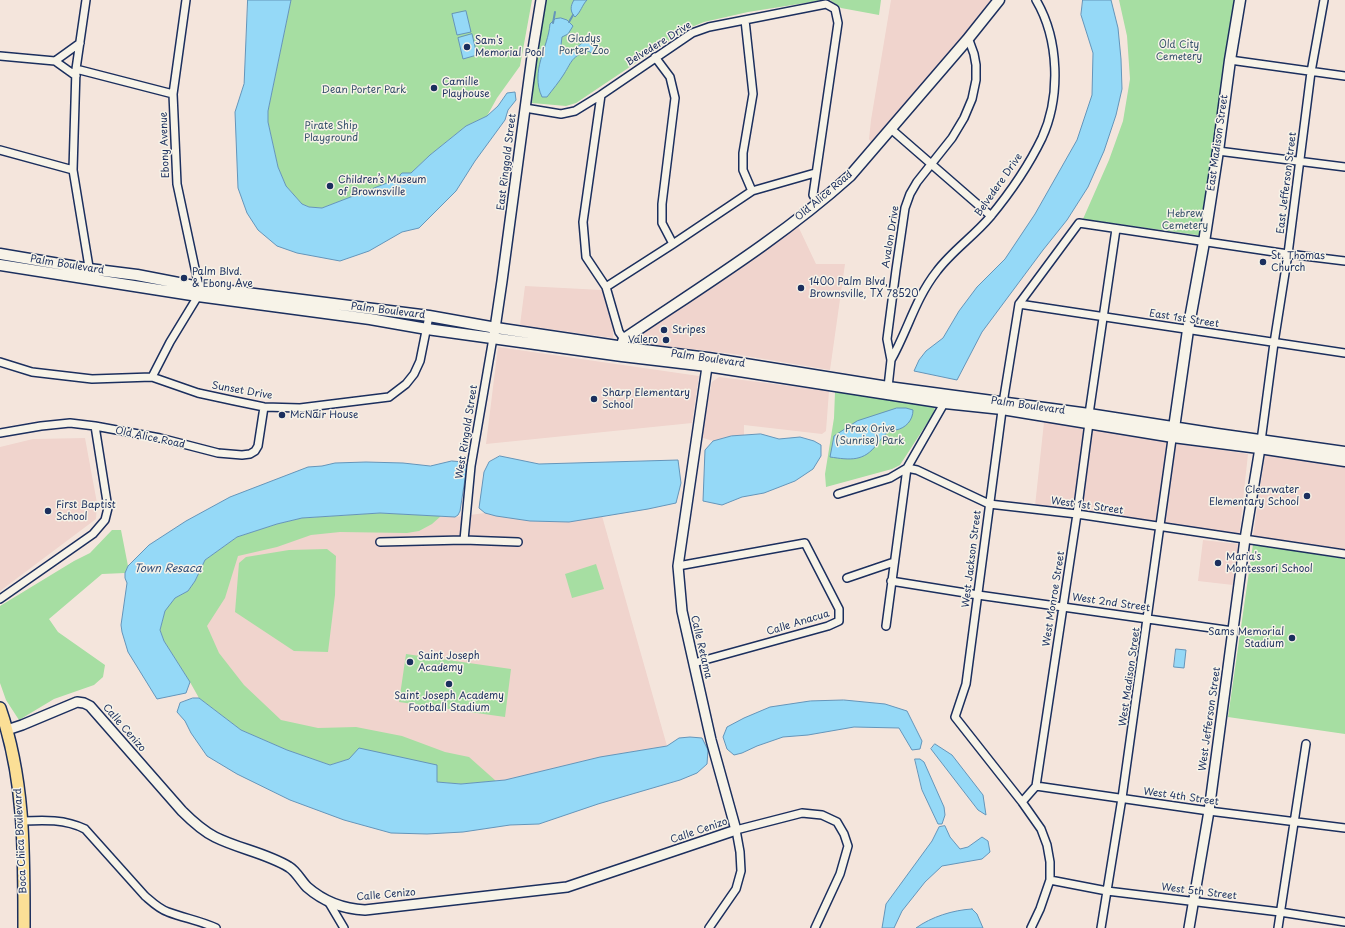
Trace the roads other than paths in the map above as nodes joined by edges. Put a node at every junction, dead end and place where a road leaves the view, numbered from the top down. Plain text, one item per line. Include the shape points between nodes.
1 (86, 0) edge
2 (186, 0) edge
3 (540, 0) edge
4 (999, 0) edge
5 (1036, 0) edge
6 (1240, 0) edge
7 (1324, 0) edge
8 (745, 20) junction
9 (967, 40) junction
10 (80, 43) junction
11 (0, 56) edge
12 (655, 57) junction
13 (1230, 60) junction
14 (55, 61) junction
15 (1312, 72) junction
16 (76, 73) junction
17 (1345, 76) edge
18 (174, 94) junction
19 (600, 95) junction
20 (525, 108) junction
21 (890, 128) junction
22 (0, 150) edge
23 (1218, 151) junction
24 (1300, 161) junction
25 (932, 164) junction
26 (1345, 167) edge
27 (73, 170) junction
28 (815, 173) junction
29 (752, 191) junction
30 (818, 202) junction
31 (991, 216) junction
32 (1116, 230) junction
33 (1204, 242) junction
34 (673, 244) junction
35 (0, 254) edge
36 (1288, 254) junction
37 (1345, 261) edge
38 (0, 266) edge
39 (90, 269) junction
40 (90, 280) junction
41 (606, 287) junction
42 (199, 291) junction
43 (1020, 304) junction
44 (429, 316) junction
45 (1103, 316) junction
46 (496, 328) junction
47 (427, 329) junction
48 (1188, 330) junction
49 (493, 338) junction
50 (1274, 343) junction
51 (622, 347) junction
52 (1345, 353) edge
53 (891, 360) junction
54 (0, 362) edge
55 (708, 362) junction
56 (152, 377) junction
57 (888, 387) junction
58 (947, 399) junction
59 (1002, 406) junction
60 (264, 407) junction
61 (1089, 419) junction
62 (95, 426) junction
63 (0, 433) edge
64 (1173, 433) junction
65 (1260, 445) junction
66 (1344, 455) edge
67 (907, 468) junction
68 (838, 494) dead end
69 (989, 504) junction
70 (1077, 514) junction
71 (1160, 526) junction
72 (1244, 539) junction
73 (464, 540) junction
74 (380, 542) dead end
75 (518, 542) dead end
76 (1345, 554) edge
77 (894, 562) junction
78 (678, 566) junction
79 (847, 578) dead end
80 (891, 581) junction
81 (978, 595) junction
82 (0, 599) edge
83 (1063, 607) junction
84 (1148, 618) junction
85 (886, 626) dead end
86 (1233, 631) junction
87 (694, 663) junction
88 (0, 708) edge
89 (7, 730) junction
90 (1306, 744) dead end
91 (1036, 786) junction
92 (1122, 798) junction
93 (1022, 802) junction
94 (1209, 811) junction
95 (22, 821) junction
96 (1294, 821) junction
97 (1345, 828) edge
98 (736, 830) junction
99 (1050, 880) junction
100 (1107, 892) junction
101 (328, 901) junction
102 (1193, 901) junction
103 (1280, 912) junction
104 (1345, 922) edge
105 (24, 928) edge
106 (216, 928) edge
107 (344, 928) edge
108 (709, 928) edge
109 (815, 928) edge
110 (1031, 928) edge
111 (1101, 928) edge
112 (1189, 928) edge
113 (1278, 928) edge

1 - 10 street
2 - 18 street, Ebony Avenue
3 - 20 street, East Ringgold Street
4 - 9 main road, Old Alice Road
5 - 31 street, Belvedere Drive via 1048,25 1053,47 1055,76 1050,109 1042,137 1026,166
6 - 13 main road, East Madison Street
7 - 15 street, East Jefferson Street
8 - 12 street, Belvedere Drive via 692,33
8 - 28 street, Belvedere Drive via 826,4 835,9 838,23
8 - 29 street via 753,94 743,153 743,170
9 - 21 main road, Old Alice Road
9 - 25 street, Avalon Drive via 976,65 972,99 952,138
10 - 14 street
10 - 16 street
11 - 14 street
12 - 19 street, Belvedere Drive
12 - 34 street via 670,77 675,98 662,204 662,223
13 - 15 street
13 - 23 main road, East Madison Street
14 - 16 street
15 - 17 street
15 - 24 street, East Jefferson Street
16 - 18 street
16 - 27 street
18 - 42 street, Ebony Avenue via 177,184
19 - 20 street, Belvedere Drive via 575,111 561,114
19 - 41 street via 584,222 586,257
20 - 46 street, East Ringgold Street
21 - 25 street
21 - 30 main road, Old Alice Road via 850,176
22 - 27 street
23 - 24 street
23 - 33 main road, East Madison Street
24 - 26 street
24 - 36 street, East Jefferson Street
25 - 31 street
25 - 53 street, Avalon Drive via 917,182 906,208 887,339
27 - 39 street
28 - 29 street
28 - 30 street via 813,195
29 - 34 street
30 - 51 main road, Old Alice Road
31 - 53 street, Belvedere Drive via 937,271 918,301 901,343
32 - 33 street
32 - 43 street via 1079,223
32 - 45 street, West Monroe Street
33 - 36 street
33 - 48 main road, East Madison Street
34 - 41 street
35 - 39 main road, Palm Boulevard
36 - 37 street
36 - 50 street, East Jefferson Street
38 - 40 main road, Palm Boulevard
39 - 40 street
39 - 42 main road, Palm Boulevard via 137,275
40 - 42 main road, Palm Boulevard
41 - 51 street
42 - 44 main road, Palm Boulevard
42 - 47 main road, Palm Boulevard
42 - 56 street
43 - 45 street, East 1st Street
43 - 59 street, West Jackson Street
44 - 46 main road, Palm Boulevard
44 - 47 street, Sunset Drive
45 - 48 street, East 1st Street
45 - 61 street, West Monroe Street
46 - 49 street, West Ringold Street
46 - 51 main road, Palm Boulevard
47 - 49 main road, Palm Boulevard
47 - 60 street, Sunset Drive via 420,361 414,374 389,397 300,408
48 - 50 street, East 1st Street
48 - 64 main road, East Madison Street
49 - 51 main road, Palm Boulevard
49 - 73 street, West Ringold Street via 471,466
50 - 52 street, East 1st Street
50 - 65 street, East Jefferson Street
51 - 55 main road, Palm Boulevard
53 - 57 street, Avalon Drive
54 - 56 street, Sunset Drive via 32,372 92,379
55 - 57 main road, Palm Boulevard
55 - 58 main road, Palm Boulevard
55 - 78 street, Calle Retama
56 - 60 street, Sunset Drive via 198,393
57 - 58 main road, Palm Boulevard
58 - 59 main road, Palm Boulevard
58 - 67 street
59 - 61 main road, Palm Boulevard
59 - 69 street, West Jackson Street
60 - 62 street, Old Alice Road via 258,446 250,454 242,455 218,453 160,438
61 - 64 main road, Palm Boulevard
61 - 70 street, West Monroe Street
62 - 63 street, Old Alice Road via 70,423
62 - 82 street via 108,508 105,520 93,534
64 - 65 main road, Palm Boulevard
64 - 71 street, West Madison Street
65 - 66 main road, Palm Boulevard
65 - 72 street, West Jefferson Street
67 - 68 street via 890,478
67 - 69 street, West 1st Street via 917,470
67 - 77 street
69 - 70 street, West 1st Street
69 - 81 street, West Jackson Street
70 - 71 street, West 1st Street
70 - 83 street, West Monroe Street
71 - 72 street, West 1st Street
71 - 84 street, West Madison Street
72 - 76 street, West 1st Street
72 - 86 street, West Jefferson Street
73 - 74 street
73 - 75 street
77 - 79 street
77 - 80 street
78 - 87 street, Calle Retama via 682,611
78 - 87 street, Calle Anacua via 805,543 839,609 839,621 828,626
80 - 81 street, West 2nd Street
80 - 85 street
81 - 83 street, West 2nd Street
81 - 93 street, West Jackson Street via 966,684 955,717
83 - 84 street, West 2nd Street
83 - 91 street, West Monroe Street
84 - 86 street, West 2nd Street
84 - 92 street, West Madison Street
86 - 94 street, West Jefferson Street
87 - 98 street, Calle Retama via 711,740
88 - 89 main road, Boca Chica Boulevard
89 - 95 main road, Boca Chica Boulevard via 18,778
89 - 101 street, Calle Cenizo via 77,702 90,706 199,827 215,837 291,868 307,886
90 - 96 street
91 - 92 street, West 4th Street
91 - 93 street
92 - 94 street, West 4th Street
92 - 100 street, West Madison Street
93 - 99 street via 1041,829 1047,845
94 - 96 street, West 4th Street
94 - 102 street, West Jefferson Street
95 - 105 main road, Boca Chica Boulevard
95 - 106 street via 63,821 85,829 153,904 167,912
96 - 97 street, West 4th Street
96 - 103 street
98 - 101 street, Calle Cenizo via 567,887 365,910
98 - 108 street, Calle Retama via 741,871 736,889
98 - 109 street, Calle Cenizo via 802,813 822,815 837,822 848,846 840,874
99 - 100 street, West 5th Street
99 - 110 street
100 - 102 street, West 5th Street
100 - 111 street, West Madison Street
101 - 107 street
102 - 103 street, West 5th Street
102 - 112 street, West Jefferson Street
103 - 104 street, West 5th Street
103 - 113 street

